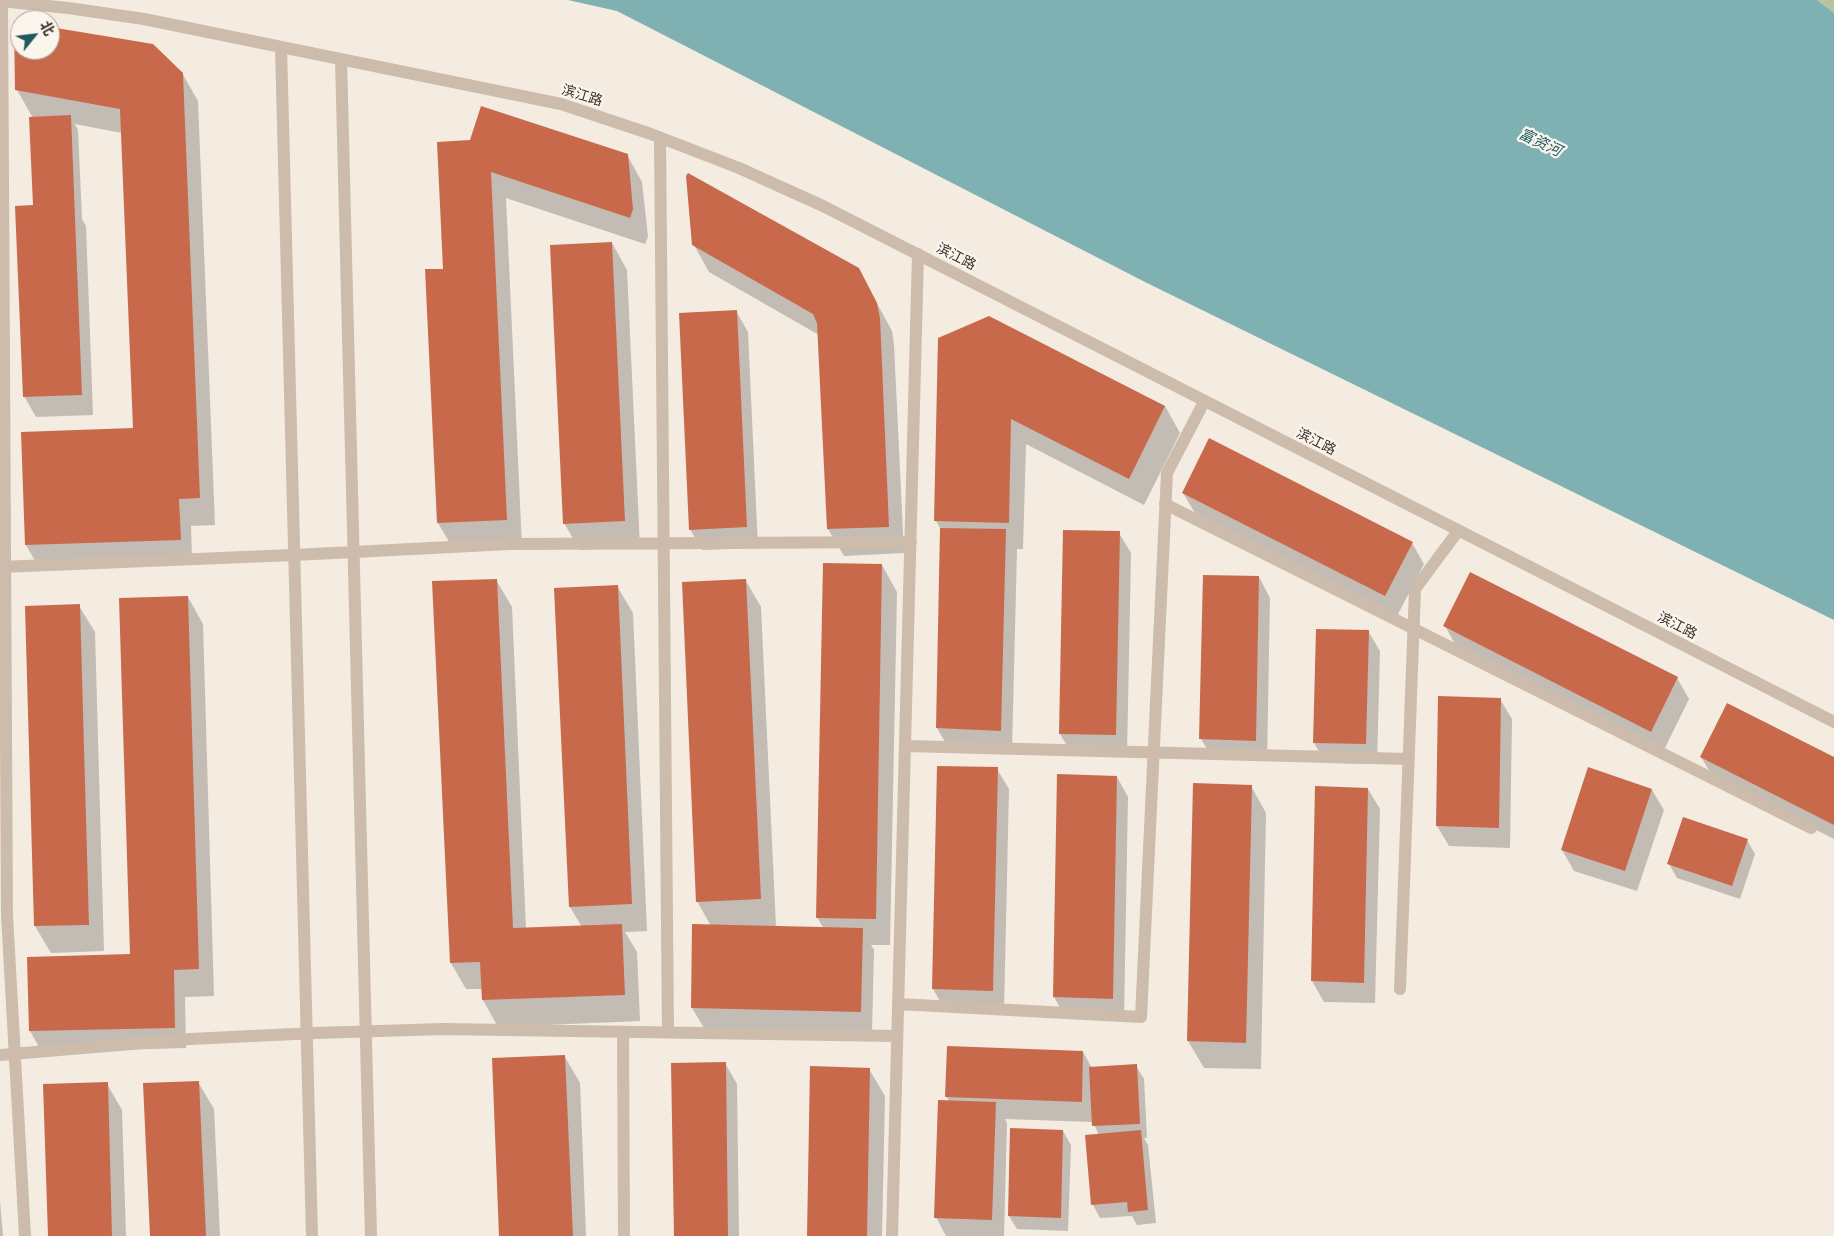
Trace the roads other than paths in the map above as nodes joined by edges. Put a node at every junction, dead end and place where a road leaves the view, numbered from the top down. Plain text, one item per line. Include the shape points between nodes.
1 (1, 1) edge
2 (281, 47) junction
3 (341, 59) junction
4 (2, 132) edge
5 (660, 138) junction
6 (918, 254) junction
7 (1204, 402) junction
8 (1165, 504) junction
9 (1458, 531) junction
10 (911, 542) junction
11 (664, 543) junction
12 (353, 552) junction
13 (294, 555) junction
14 (2, 567) edge
15 (1414, 628) junction
16 (1834, 722) edge
17 (905, 746) junction
18 (1153, 752) junction
19 (1408, 759) junction
20 (1811, 828) dead end
21 (1400, 989) dead end
22 (898, 1004) junction
23 (366, 1032) junction
24 (622, 1032) junction
25 (668, 1032) junction
26 (307, 1033) junction
27 (897, 1036) junction
28 (15, 1053) junction
29 (0, 1055) edge
30 (25, 1236) edge
31 (312, 1236) edge
32 (371, 1236) edge
33 (624, 1236) edge
34 (892, 1236) edge

1 - 2 street, 滨江路 via 144,19
1 - 4 street
2 - 3 street, 滨江路
2 - 13 street
3 - 5 street, 滨江路 via 561,104
3 - 12 street
4 - 14 street
5 - 6 street, 滨江路 via 739,168
5 - 11 street
6 - 7 street, 滨江路
6 - 10 street
7 - 8 street via 1167,473
7 - 9 street, 滨江路
8 - 15 street
8 - 18 street
9 - 15 street via 1415,589
9 - 16 street, 滨江路
10 - 11 street
10 - 17 street
11 - 12 street via 510,544
11 - 25 street
12 - 13 street
12 - 23 street
13 - 14 street
13 - 26 street
14 - 28 street via 7,915
15 - 19 street
15 - 20 street
17 - 18 street
17 - 22 street
18 - 19 street
18 - 22 street via 1141,1017
19 - 21 street
22 - 27 street
23 - 24 street via 442,1029
23 - 26 street
23 - 32 street
24 - 25 street
24 - 33 street
25 - 27 street
26 - 28 street
26 - 31 street
27 - 34 street
28 - 29 street
28 - 30 street

